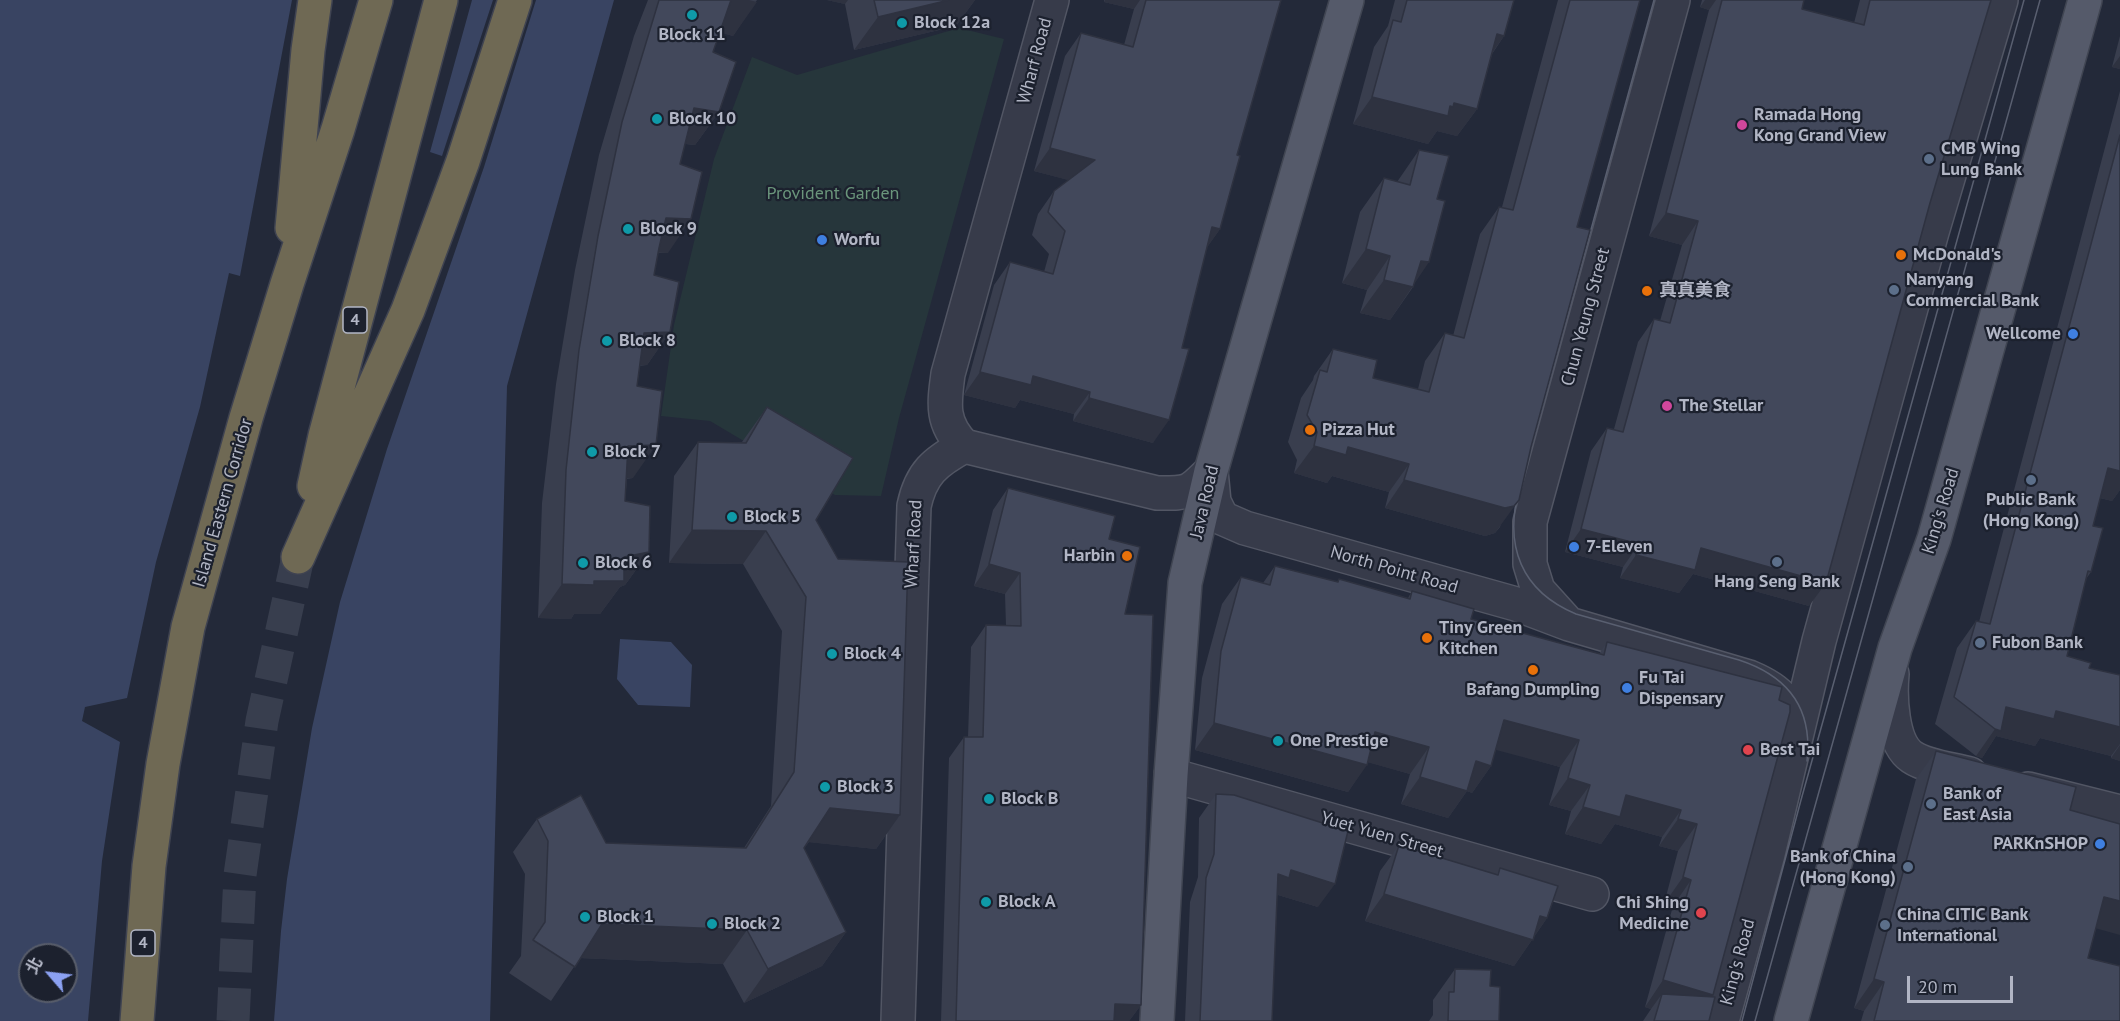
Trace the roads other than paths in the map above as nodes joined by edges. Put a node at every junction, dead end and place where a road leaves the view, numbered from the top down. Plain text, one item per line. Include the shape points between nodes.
1 (315, 0) edge
2 (376, 0) edge
3 (441, 0) edge
4 (515, 0) edge
5 (1052, 0) edge
6 (1347, 0) edge
7 (1674, 0) edge
8 (2001, 0) edge
9 (2085, 0) edge
10 (286, 284) junction
11 (964, 446) junction
12 (1211, 471) junction
13 (1569, 624) junction
14 (1895, 648) junction
15 (1171, 775) junction
16 (1786, 775) junction
17 (2120, 812) edge
18 (1592, 894) dead end
19 (137, 1021) edge
20 (898, 1021) edge
21 (1157, 1021) edge
22 (1722, 1021) edge
23 (1791, 1021) edge

1 - 10 highway
2 - 10 highway, Island Eastern Corridor / 4
3 - 4 highway, 4 via 325,436 298,557 408,310 463,161
5 - 11 street, Wharf Road via 948,374 946,420 952,435
6 - 12 main road, Java Road
7 - 13 street, Chun Yeung Street via 1530,522 1530,564 1538,590
8 - 16 street, King's Road via 1922,266
9 - 14 main road, King's Road via 1934,539
10 - 19 highway, Island Eastern Corridor / 4 via 188,627 163,764
11 - 12 street via 1157,493 1185,493
11 - 20 street, Wharf Road via 942,458 926,474 914,506
12 - 13 street, North Point Road via 1214,502 1222,518 1245,528 1516,604
12 - 15 main road, Java Road via 1185,583
13 - 16 street, North Point Road via 1769,686 1785,700 1790,714
14 - 17 street via 1893,719 1903,750 1911,756
14 - 23 main road, King's Road
15 - 18 street, Yuet Yuen Street
15 - 21 main road, Java Road
16 - 22 street, King's Road

